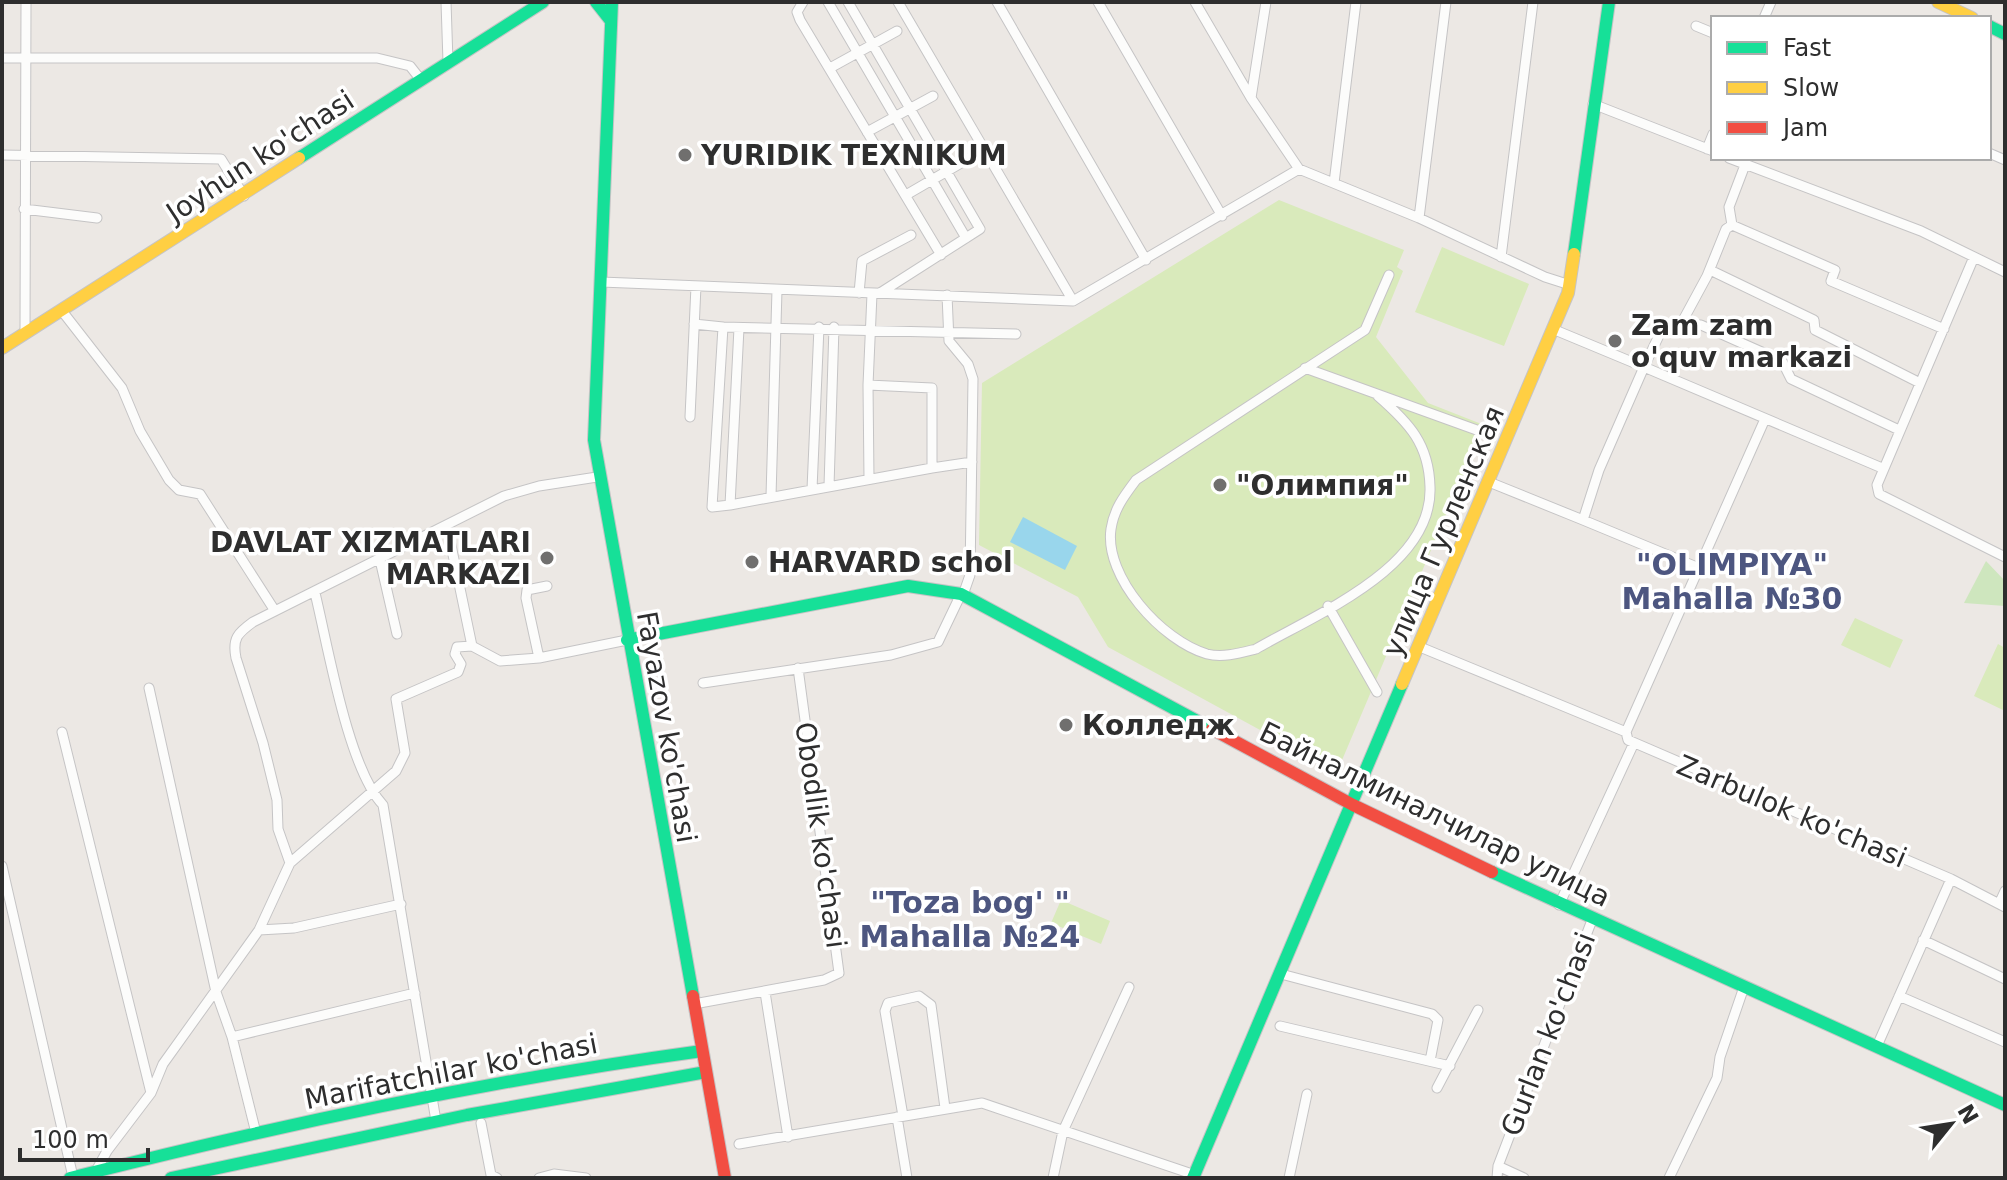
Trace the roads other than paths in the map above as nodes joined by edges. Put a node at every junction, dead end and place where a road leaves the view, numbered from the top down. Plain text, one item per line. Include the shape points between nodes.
1 (26, 2) edge
2 (446, 2) edge
3 (543, 2) edge
4 (596, 2) edge
5 (612, 2) edge
6 (803, 2) edge
7 (828, 2) edge
8 (848, 2) edge
9 (898, 2) edge
10 (997, 2) edge
11 (1098, 2) edge
12 (1195, 2) edge
13 (1266, 2) edge
14 (1356, 2) edge
15 (1446, 2) edge
16 (1533, 2) edge
17 (1609, 2) edge
18 (1938, 2) edge
19 (1968, 16) edge
20 (611, 21) junction
21 (1696, 26) dead end
22 (897, 31) dead end
23 (1711, 32) edge
24 (872, 45) junction
25 (857, 52) junction
26 (2, 58) edge
27 (25, 58) junction
28 (448, 62) junction
29 (830, 68) junction
30 (421, 80) junction
31 (933, 96) dead end
32 (1251, 98) junction
33 (1593, 104) junction
34 (909, 109) junction
35 (893, 117) junction
36 (867, 132) junction
37 (1710, 150) edge
38 (2, 155) edge
39 (25, 156) junction
40 (973, 156) dead end
41 (1734, 160) edge
42 (1745, 165) junction
43 (1299, 169) junction
44 (946, 172) junction
45 (930, 180) junction
46 (1334, 183) junction
47 (906, 195) junction
48 (244, 196) junction
49 (24, 209) junction
50 (1222, 216) junction
51 (97, 218) dead end
52 (1419, 218) junction
53 (1732, 225) junction
54 (911, 235) dead end
55 (966, 238) junction
56 (941, 255) junction
57 (1501, 257) junction
58 (1974, 257) junction
59 (1146, 260) junction
60 (1710, 270) junction
61 (2005, 272) edge
62 (1389, 275) dead end
63 (1572, 279) junction
64 (601, 282) junction
65 (696, 286) junction
66 (777, 290) junction
67 (859, 293) junction
68 (876, 294) junction
69 (947, 295) junction
70 (1073, 301) junction
71 (62, 311) junction
72 (694, 324) junction
73 (1681, 324) junction
74 (776, 326) junction
75 (723, 327) junction
76 (819, 327) junction
77 (834, 327) junction
78 (739, 328) junction
79 (870, 328) junction
80 (1944, 329) junction
81 (1555, 330) junction
82 (948, 331) junction
83 (25, 334) junction
84 (1016, 334) dead end
85 (2, 348) edge
86 (1644, 367) junction
87 (1305, 368) junction
88 (1920, 383) junction
89 (868, 385) junction
90 (1378, 396) junction
91 (690, 417) dead end
92 (1765, 419) junction
93 (1899, 430) junction
94 (1485, 433) dead end
95 (972, 462) junction
96 (932, 468) junction
97 (1882, 468) junction
98 (597, 477) junction
99 (869, 479) junction
100 (1489, 482) junction
101 (829, 486) junction
102 (812, 489) junction
103 (771, 496) junction
104 (730, 505) junction
105 (1583, 520) junction
106 (447, 526) junction
107 (2005, 557) edge
108 (380, 560) junction
109 (1699, 568) junction
110 (547, 586) dead end
111 (315, 593) junction
112 (962, 594) junction
113 (1328, 606) junction
114 (275, 611) junction
115 (397, 634) dead end
116 (627, 640) junction
117 (472, 646) junction
118 (1420, 647) junction
119 (539, 658) junction
120 (798, 668) junction
121 (703, 683) dead end
122 (149, 688) dead end
123 (1377, 692) dead end
124 (62, 732) dead end
125 (1626, 732) junction
126 (1633, 745) junction
127 (370, 791) junction
128 (1353, 805) junction
129 (290, 863) junction
130 (2, 866) edge
131 (1951, 879) junction
132 (2005, 891) edge
133 (401, 904) junction
134 (1559, 905) junction
135 (2002, 905) edge
136 (1592, 920) junction
137 (259, 930) junction
138 (1923, 940) junction
139 (1281, 974) junction
140 (2005, 979) edge
141 (1129, 987) dead end
142 (1744, 987) junction
143 (216, 992) junction
144 (765, 992) junction
145 (415, 993) junction
146 (1899, 996) junction
147 (694, 1004) junction
148 (1478, 1010) dead end
149 (1280, 1026) dead end
150 (232, 1037) junction
151 (2005, 1042) edge
152 (1877, 1046) junction
153 (702, 1051) junction
154 (1430, 1061) junction
155 (1450, 1066) junction
156 (706, 1072) junction
157 (1437, 1088) dead end
158 (151, 1093) junction
159 (1307, 1094) dead end
160 (432, 1096) junction
161 (2005, 1105) edge
162 (945, 1108) junction
163 (900, 1116) junction
164 (436, 1121) junction
165 (481, 1123) dead end
166 (1063, 1131) junction
167 (256, 1133) junction
168 (788, 1137) junction
169 (739, 1144) dead end
170 (1498, 1166) junction
171 (96, 1171) junction
172 (1194, 1176) edge
173 (72, 1178) edge
174 (171, 1178) edge
175 (497, 1178) edge
176 (539, 1178) edge
177 (586, 1178) edge
178 (725, 1178) edge
179 (907, 1178) edge
180 (1053, 1178) edge
181 (1289, 1178) edge
182 (1497, 1178) edge
183 (1524, 1178) edge
184 (1669, 1178) edge

1 - 27 street
2 - 28 street
3 - 28 street, Joyhun ko'chasi
4 - 20 street
5 - 20 street, Fayazov ko'chasi
6 - 29 street via 797,12 800,20
7 - 25 street
8 - 24 street
9 - 70 street
10 - 59 street
11 - 50 street
12 - 32 street
13 - 32 street
14 - 46 street
15 - 52 street
16 - 57 street
17 - 33 street, улица Гурленская
18 - 19 street
20 - 64 street, Fayazov ko'chasi
21 - 23 street
22 - 24 street
24 - 25 street
24 - 34 street
25 - 29 street
25 - 35 street
26 - 27 street
27 - 30 street via 377,58 410,66
27 - 39 street
28 - 30 street, Joyhun ko'chasi
29 - 36 street
30 - 48 street, Joyhun ko'chasi
31 - 34 street
32 - 43 street
33 - 37 street
33 - 63 street, улица Гурленская
34 - 35 street
34 - 44 street
35 - 36 street
35 - 45 street
36 - 47 street
38 - 39 street
39 - 48 street via 221,159
39 - 49 street
40 - 44 street
41 - 42 street
42 - 53 street via 1729,207
42 - 58 street via 1921,231
43 - 46 street
43 - 50 street
44 - 45 street
44 - 55 street via 980,229
45 - 47 street
45 - 55 street
46 - 52 street
47 - 56 street
48 - 71 street, Joyhun ko'chasi
49 - 51 street
49 - 83 street
50 - 59 street
52 - 57 street
53 - 60 street
53 - 80 street via 1835,270 1831,281
54 - 67 street via 862,261
55 - 56 street
56 - 68 street
57 - 63 street
58 - 61 street
58 - 80 street
59 - 70 street
60 - 73 street
60 - 88 street via 1814,320 1815,330
62 - 87 street via 1365,330
63 - 81 street, улица Гурленская
64 - 65 street
64 - 98 street, Fayazov ko'chasi
65 - 66 street
65 - 72 street
66 - 67 street
66 - 74 street
67 - 68 street
68 - 69 street
68 - 79 street
69 - 70 street
69 - 82 street
71 - 83 street, Joyhun ko'chasi
71 - 114 street via 122,388 169,480 179,490 200,494
72 - 75 street
72 - 91 street
73 - 86 street via 1664,325
73 - 93 street via 1701,325 1782,361 1791,379
74 - 76 street
74 - 78 street
74 - 103 street
75 - 78 street
75 - 104 street via 712,507
76 - 77 street
76 - 102 street
77 - 79 street
77 - 101 street
78 - 104 street
79 - 82 street
79 - 89 street
80 - 88 street
81 - 86 street
81 - 100 street, улица Гурленская
82 - 84 street
82 - 95 street via 973,379
83 - 85 street, Joyhun ko'chasi
86 - 92 street
86 - 105 street
87 - 90 street
87 - 113 street via 1136,480 1117,505 1110,532 1121,575 1149,618 1207,654 1256,649
88 - 93 street
89 - 96 street via 932,388
89 - 99 street
90 - 94 street
90 - 113 street via 1422,442 1431,501 1423,527 1405,555 1384,574
92 - 97 street
92 - 109 street
93 - 97 street
95 - 96 street
95 - 112 street via 970,575
96 - 99 street
97 - 107 street via 1879,494
98 - 106 street via 504,496
98 - 116 street, Fayazov ko'chasi
99 - 101 street
100 - 105 street
100 - 118 street, улица Гурленская
101 - 102 street
102 - 103 street
103 - 104 street
105 - 109 street
106 - 108 street
106 - 117 street
108 - 111 street
108 - 115 street
109 - 125 street
110 - 119 street via 527,590 526,598
111 - 114 street
111 - 127 street
112 - 116 street, Байналминалчилар улица via 908,586
112 - 120 street via 938,642 891,655
112 - 128 street, Байналминалчилар улица
113 - 123 street
114 - 129 street via 236,634 234,643
116 - 119 street, Байналминалчилар улица
116 - 147 street, Fayazov ko'chasi
117 - 119 street, Байналминалчилар улица via 500,661
117 - 127 street via 457,647 458,672 396,699 405,753 396,771
118 - 125 street
118 - 128 street, улица Гурленская
120 - 121 street
120 - 144 street, Obodlik ko'chasi via 839,973
122 - 143 street
124 - 158 street
125 - 126 street
126 - 131 street, Zarbulok ko'chasi
126 - 134 street
127 - 129 street
127 - 133 street via 383,805
128 - 134 street, Байналминалчилар улица
128 - 139 street, улица Гурленская
129 - 137 street
130 - 173 street
131 - 135 street, Zarbulok ko'chasi
131 - 138 street
132 - 135 street, Zarbulok ko'chasi
133 - 137 street via 294,928
133 - 145 street
134 - 136 street, Байналминалчилар улица
136 - 142 street, Байналминалчилар улица
136 - 170 street, Gurlan ko'chasi
137 - 143 street
138 - 140 street
138 - 146 street
139 - 154 street via 1432,1014 1438,1020
139 - 172 street, улица Гурленская
141 - 166 street
142 - 152 street, Байналминалчилар улица
142 - 184 street via 1717,1078
143 - 150 street
143 - 158 street via 163,1064
144 - 147 street, Obodlik ko'chasi
144 - 168 street
145 - 150 street
145 - 160 street
146 - 151 street
146 - 152 street
147 - 153 street, Fayazov ko'chasi
148 - 155 street
149 - 154 street
150 - 167 street
152 - 161 street, Байналминалчилар улица
153 - 156 street, Fayazov ko'chasi
153 - 160 street, Marifatchilar ko'chasi
154 - 155 street
155 - 157 street
156 - 164 street, Marifatchilar ko'chasi
156 - 178 street, Fayazov ko'chasi
158 - 171 street
159 - 181 street
160 - 164 street
160 - 167 street, Marifatchilar ko'chasi
162 - 163 street
162 - 163 street via 931,1005 919,996 899,998 885,1011
162 - 166 street via 982,1103
163 - 168 street
163 - 179 street
164 - 174 street, Marifatchilar ko'chasi
165 - 175 street via 491,1175
166 - 172 street
166 - 180 street
167 - 171 street, Marifatchilar ko'chasi
168 - 169 street
170 - 182 street
170 - 183 street, Gurlan ko'chasi
171 - 173 street, Marifatchilar ko'chasi
176 - 177 street

